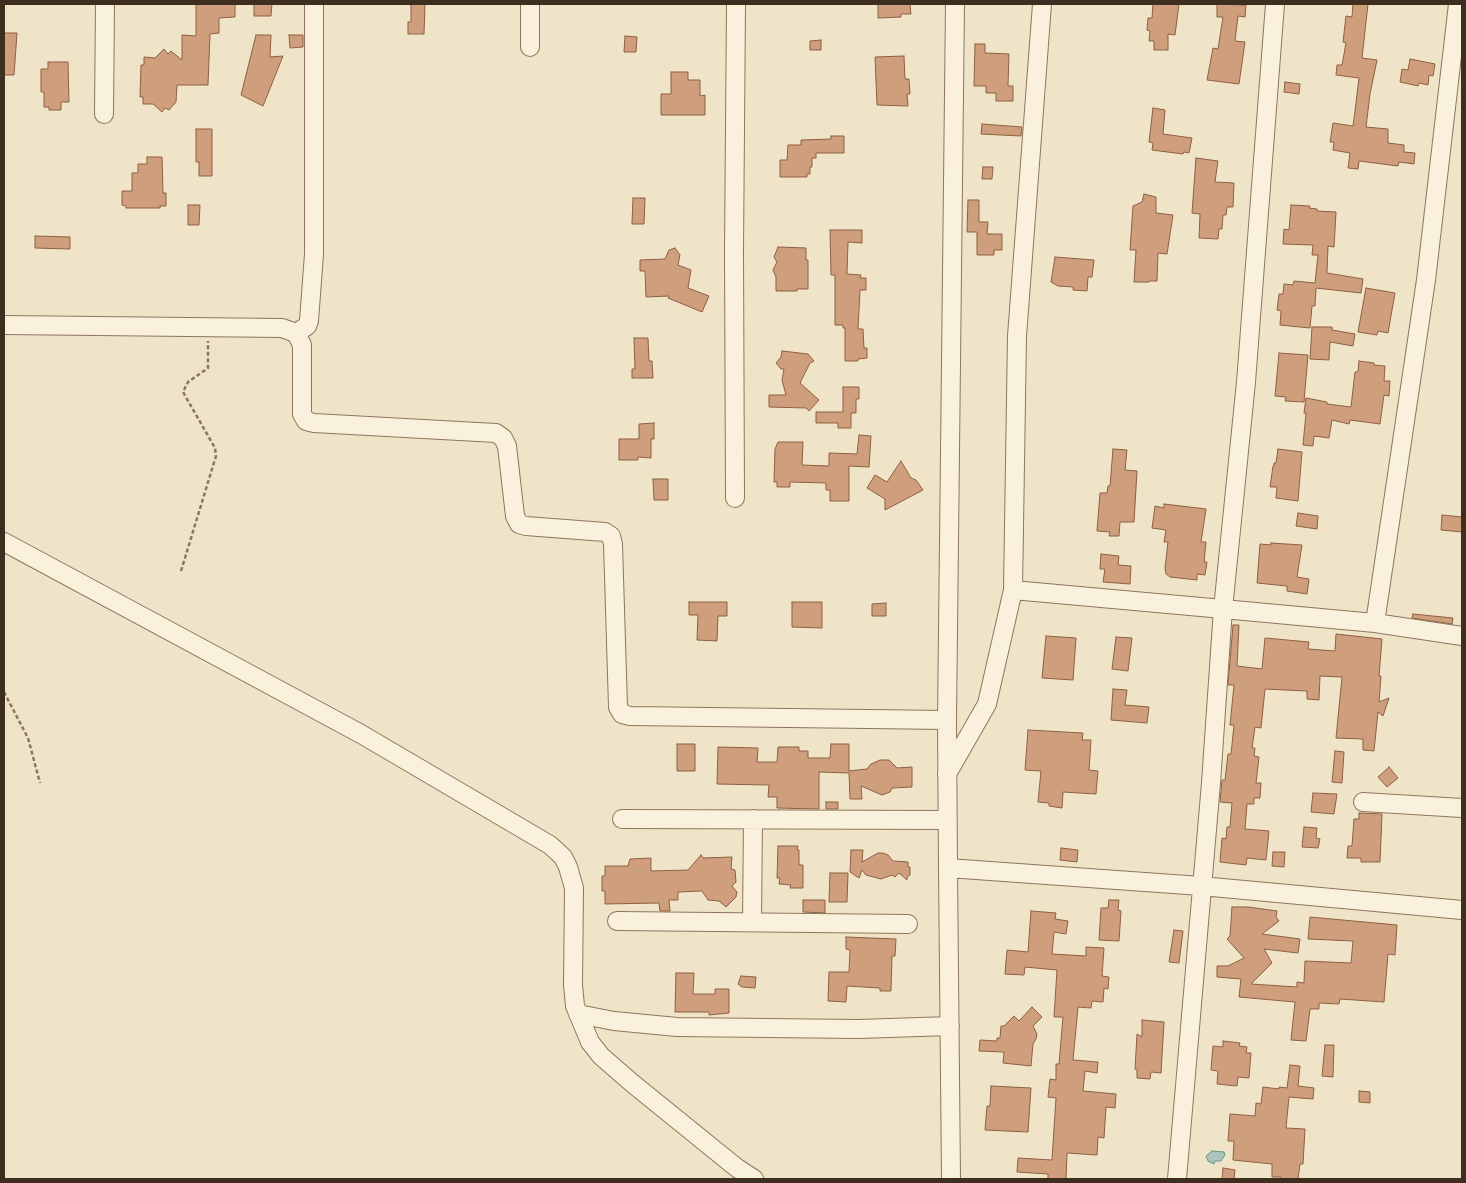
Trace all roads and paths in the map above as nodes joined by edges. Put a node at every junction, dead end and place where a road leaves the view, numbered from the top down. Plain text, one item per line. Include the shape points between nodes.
1 (105, 4) edge
2 (314, 4) edge
3 (530, 4) edge
4 (736, 4) edge
5 (955, 4) edge
6 (1042, 4) edge
7 (1275, 4) edge
8 (1458, 4) edge
9 (530, 47) dead end
10 (104, 114) dead end
11 (4, 325) edge
12 (206, 327) junction
13 (296, 333) junction
14 (735, 498) dead end
15 (4, 542) edge
16 (181, 571) dead end
17 (1013, 590) junction
18 (1223, 609) junction
19 (1376, 623) junction
20 (1462, 636) edge
21 (4, 692) edge
22 (946, 720) junction
23 (947, 775) junction
24 (40, 783) dead end
25 (1363, 802) dead end
26 (1462, 808) edge
27 (622, 819) dead end
28 (753, 820) junction
29 (947, 820) junction
30 (948, 868) junction
31 (1201, 886) junction
32 (1462, 910) edge
33 (617, 921) dead end
34 (752, 922) junction
35 (908, 924) dead end
36 (578, 1014) junction
37 (950, 1026) junction
38 (754, 1179) edge
39 (951, 1179) edge
40 (1178, 1179) edge

1 - 10 street
2 - 13 street via 314,254 309,321
3 - 9 street
4 - 14 street
5 - 22 street
6 - 17 street via 1016,336
7 - 18 street via 1246,382
8 - 19 street via 1426,280
11 - 12 street
12 - 13 street via 282,328
12 - 16 path via 208,368 188,382 183,392 215,448 216,456
13 - 22 street via 302,345 302,414 306,421 496,433 506,446 515,516 519,524 605,532 610,536 613,544 618,707 622,714
15 - 36 street via 361,734 550,845 563,857 574,888 572,985
17 - 18 street
17 - 23 street via 987,704
18 - 19 street
18 - 31 street
19 - 20 street
21 - 24 path via 28,738
22 - 23 street
23 - 29 street
25 - 26 street
27 - 28 street
28 - 29 street
28 - 34 street
29 - 30 street
30 - 31 street
30 - 37 street
31 - 32 street
31 - 40 street
33 - 34 street
34 - 35 street
36 - 37 street via 677,1027
36 - 38 street via 590,1042 601,1056
37 - 39 street

